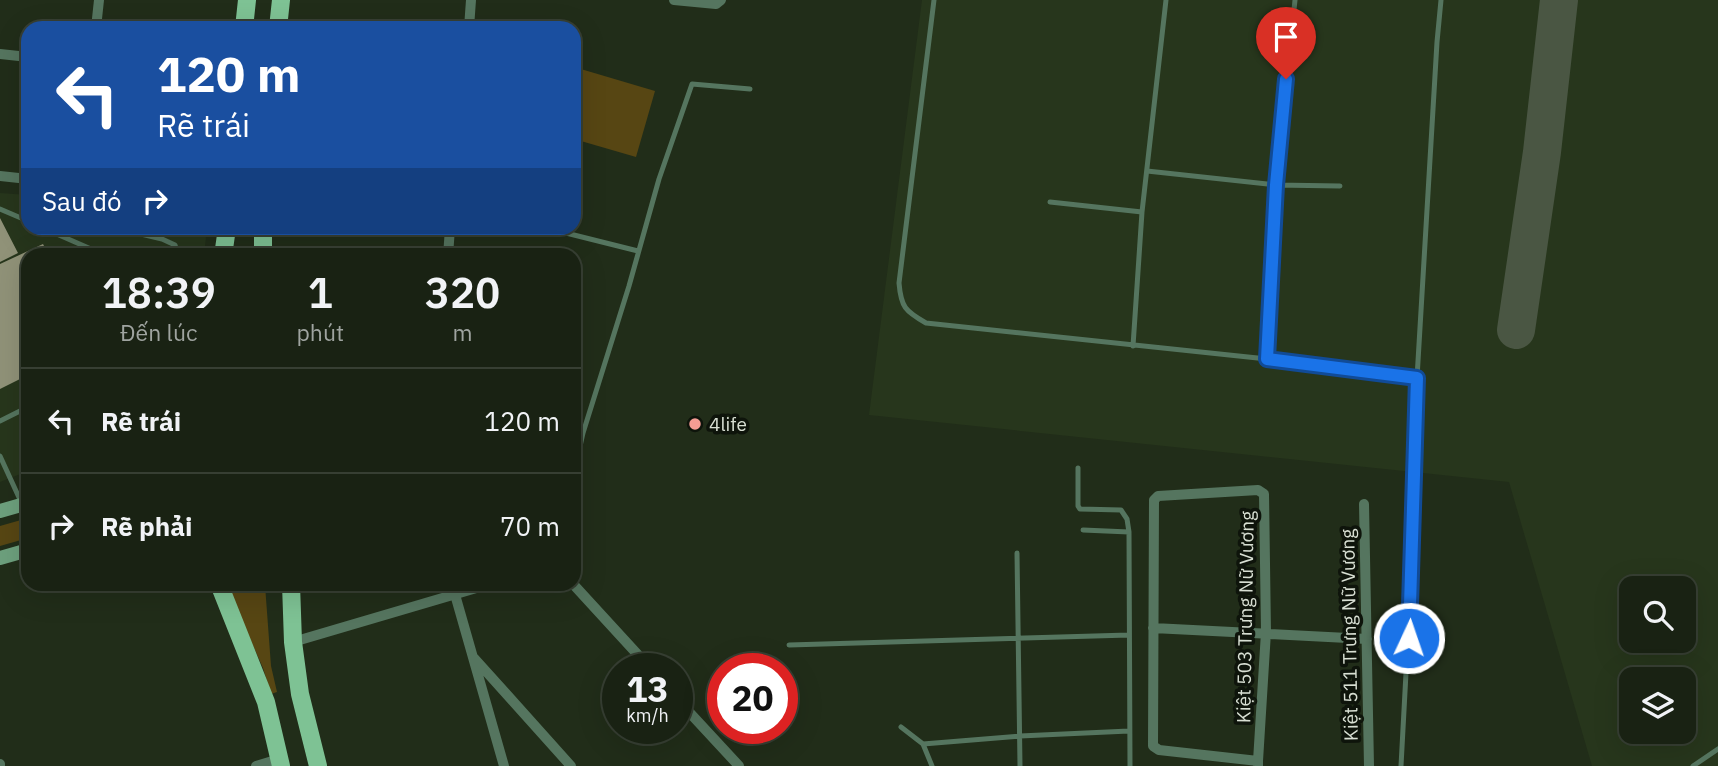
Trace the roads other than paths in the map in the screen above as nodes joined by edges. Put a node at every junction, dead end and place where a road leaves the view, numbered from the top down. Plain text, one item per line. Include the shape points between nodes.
1 (99, 0) edge
2 (247, 0) edge
3 (281, 0) edge
4 (471, 0) edge
5 (674, 0) edge
6 (721, 0) edge
7 (934, 0) edge
8 (1166, 0) edge
9 (1295, 0) edge
10 (1441, 0) edge
11 (97, 21) edge
12 (245, 21) edge
13 (279, 21) edge
14 (470, 21) edge
15 (0, 54) edge
16 (21, 56) edge
17 (750, 89) dead end
18 (1147, 171) junction
19 (0, 176) edge
20 (21, 178) edge
21 (1276, 185) junction
22 (1340, 187) dead end
23 (1050, 202) dead end
24 (0, 209) edge
25 (1142, 212) junction
26 (21, 218) edge
27 (59, 235) edge
28 (145, 235) edge
29 (574, 235) edge
30 (89, 248) edge
31 (177, 248) edge
32 (638, 251) junction
33 (1133, 346) junction
34 (1267, 359) junction
35 (1417, 378) junction
36 (21, 410) edge
37 (0, 421) edge
38 (581, 442) edge
39 (0, 456) edge
40 (1079, 468) dead end
41 (21, 496) edge
42 (1364, 503) dead end
43 (21, 505) edge
44 (0, 511) edge
45 (1083, 530) dead end
46 (1129, 532) junction
47 (21, 552) edge
48 (1017, 553) dead end
49 (0, 558) edge
50 (222, 591) edge
51 (291, 591) edge
52 (451, 591) edge
53 (454, 591) edge
54 (579, 591) edge
55 (1153, 628) junction
56 (1266, 632) junction
57 (1129, 635) junction
58 (1018, 638) junction
59 (1367, 639) junction
60 (293, 642) junction
61 (789, 645) dead end
62 (470, 653) junction
63 (635, 653) edge
64 (693, 716) edge
65 (901, 727) dead end
66 (1129, 731) junction
67 (1020, 736) junction
68 (923, 744) junction
69 (1718, 749) edge
70 (280, 762) edge
71 (1258, 764) edge
72 (256, 766) edge
73 (318, 766) edge
74 (504, 766) edge
75 (570, 766) edge
76 (739, 766) edge
77 (932, 766) edge
78 (1020, 766) edge
79 (1130, 766) edge
80 (1369, 766) edge
81 (1401, 766) edge
82 (1693, 766) edge

1 - 11 street
2 - 12 main road
3 - 13 main road
4 - 14 street
5 - 6 street via 716,4
7 - 33 lane via 903,242 901,302 926,323
8 - 18 lane
9 - 21 lane
10 - 35 lane
15 - 16 street
17 - 32 lane via 692,83
18 - 21 lane
18 - 25 lane
19 - 20 street
21 - 22 lane
21 - 34 lane
23 - 25 lane
24 - 26 lane
25 - 33 lane
27 - 30 lane
28 - 31 lane
29 - 32 lane
32 - 38 lane
33 - 34 lane
34 - 35 lane
35 - 81 lane
36 - 37 lane
39 - 41 lane
40 - 46 lane via 1080,509 1121,510
42 - 59 street, Kiệt 511 Trưng Nữ Vương
43 - 44 street
45 - 46 lane
46 - 57 lane
47 - 49 street
48 - 58 lane
50 - 70 main road via 266,702
51 - 60 main road
52 - 60 street
53 - 62 street
54 - 63 street
55 - 56 street
55 - 56 street, Kiệt 503 Trưng Nữ Vương via 1154,500 1158,495 1262,491
55 - 71 street via 1153,746
56 - 59 street
56 - 71 street, Kiệt 503 Trưng Nữ Vương
57 - 58 lane
57 - 66 lane
58 - 61 lane
58 - 67 lane
59 - 80 street, Kiệt 511 Trưng Nữ Vương
60 - 73 main road
62 - 74 street
62 - 75 street
64 - 76 street
65 - 68 lane
66 - 67 lane
66 - 79 lane
67 - 68 lane
67 - 78 lane
68 - 77 lane
69 - 82 lane
70 - 72 street

